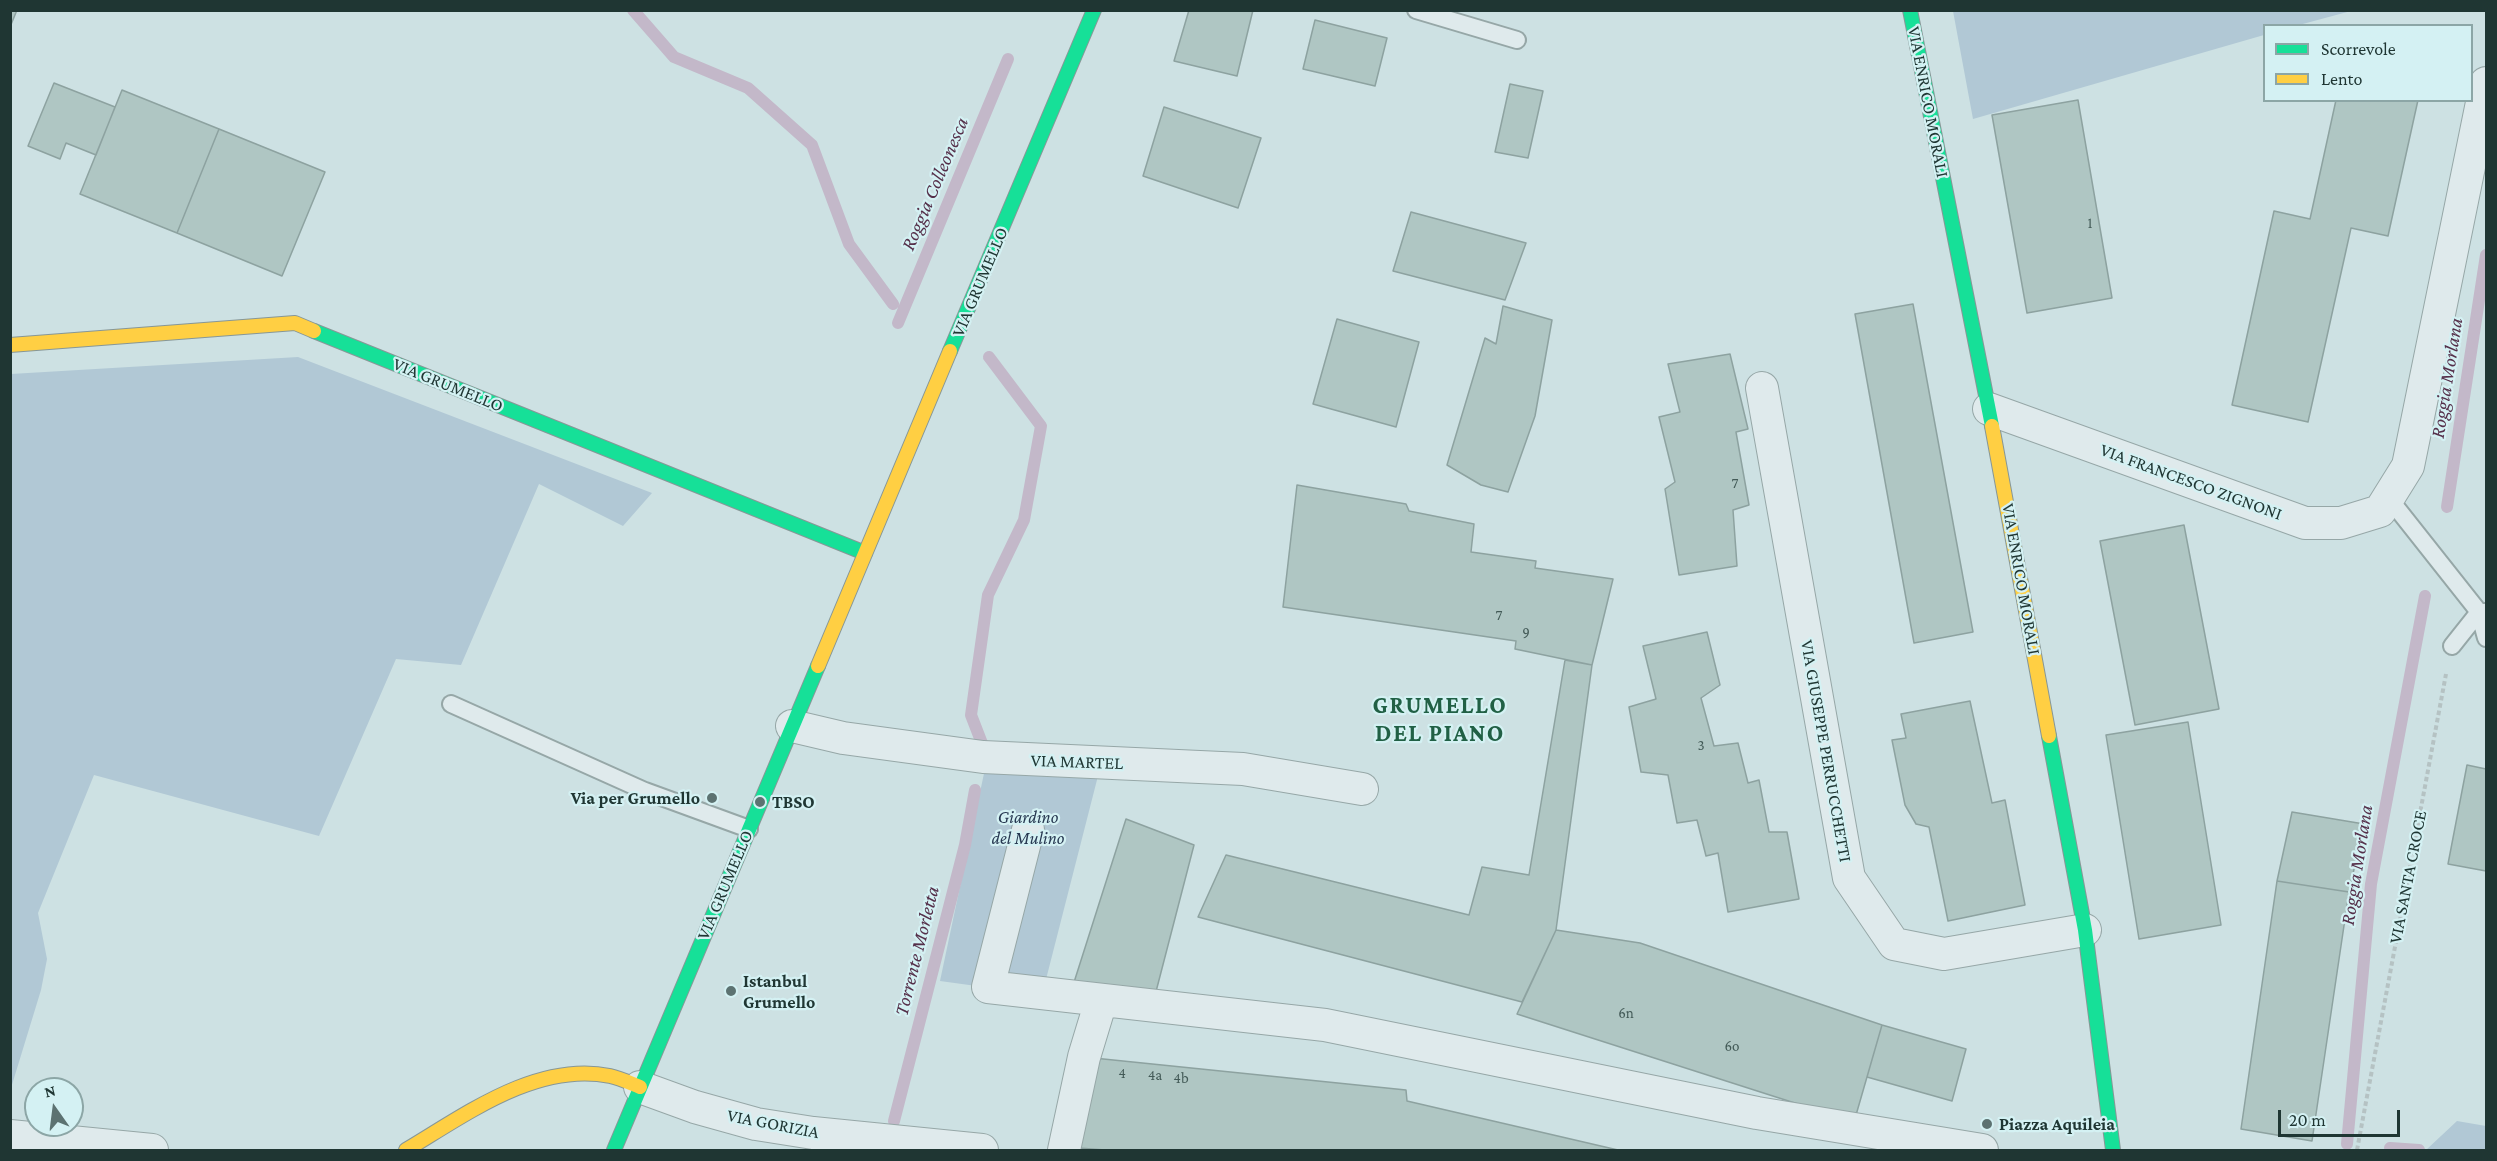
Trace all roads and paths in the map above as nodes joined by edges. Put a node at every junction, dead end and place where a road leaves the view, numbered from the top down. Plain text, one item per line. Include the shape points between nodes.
1 (1094, 10) edge
2 (1416, 10) edge
3 (1910, 10) edge
4 (1516, 40) dead end
5 (2487, 83) edge
6 (10, 345) edge
7 (1762, 388) dead end
8 (1989, 409) junction
9 (2388, 497) junction
10 (865, 553) junction
11 (2483, 612) edge
12 (2487, 638) edge
13 (2452, 646) joint
14 (451, 704) dead end
15 (792, 726) junction
16 (1362, 789) dead end
17 (749, 829) junction
18 (1028, 830) dead end
19 (2085, 930) junction
20 (1101, 1001) junction
21 (640, 1087) junction
22 (10, 1136) edge
23 (152, 1150) edge
24 (406, 1150) edge
25 (614, 1150) edge
26 (982, 1150) edge
27 (1064, 1150) edge
28 (1982, 1150) edge
29 (2113, 1150) edge
30 (2357, 1150) edge

1 - 10 street, VIA GRUMELLO
2 - 4 lane
3 - 8 street, VIA ENRICO MORALI
5 - 9 street, VIA FRANCESCO ZIGNONI via 2408,466
6 - 10 street, VIA GRUMELLO via 295,323
7 - 19 street, VIA GIUSEPPE PERRUCCHETTI via 1849,878 1894,944 1944,954
8 - 9 street, VIA FRANCESCO ZIGNONI via 2305,524 2341,523 2380,511
8 - 19 street, VIA ENRICO MORALI
9 - 11 lane
10 - 15 street, VIA GRUMELLO
11 - 12 lane
11 - 13 lane
13 - 30 path, VIA SANTA CROCE
14 - 17 lane via 645,791
15 - 16 street, VIA MARTEL via 843,738 982,758 1243,769
15 - 17 street, VIA GRUMELLO
17 - 21 street, VIA GRUMELLO
18 - 20 street via 987,987
19 - 29 street, VIA ENRICO MORALI
20 - 27 street via 1084,1057
20 - 28 street via 1325,1025 1757,1113
21 - 24 street via 608,1075 589,1074 536,1083 501,1096
21 - 25 street, VIA GRUMELLO
21 - 26 street, VIA GORIZIA via 756,1124
22 - 23 street

